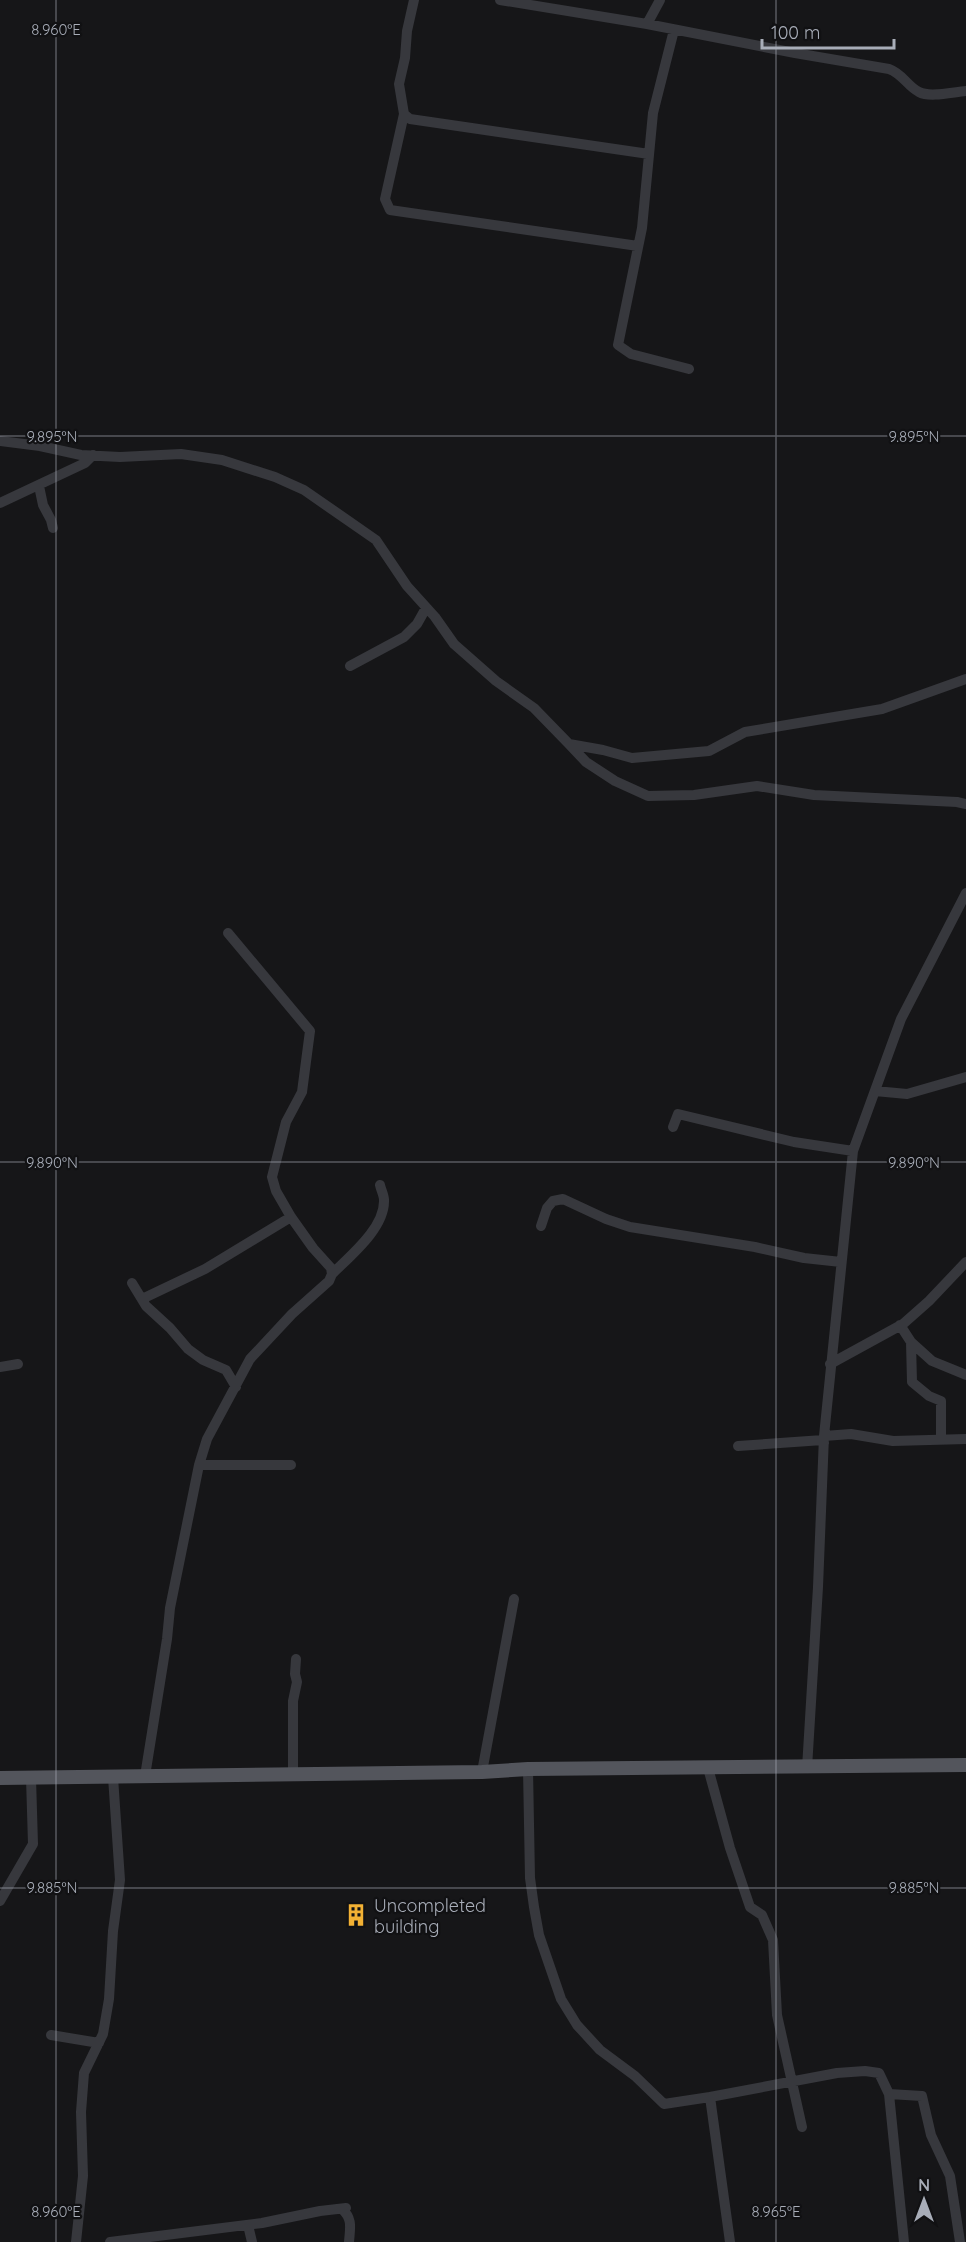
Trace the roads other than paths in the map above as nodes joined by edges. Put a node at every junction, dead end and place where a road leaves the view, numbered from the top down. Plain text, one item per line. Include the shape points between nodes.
1 (414, 0) edge
2 (500, 0) edge
3 (579, 0) edge
4 (660, 0) edge
5 (578, 12) junction
6 (647, 24) junction
7 (674, 30) junction
8 (966, 91) edge
9 (404, 114) junction
10 (649, 154) junction
11 (638, 246) junction
12 (689, 369) dead end
13 (0, 441) edge
14 (93, 456) junction
15 (39, 486) junction
16 (0, 503) edge
17 (53, 528) dead end
18 (426, 608) junction
19 (350, 666) dead end
20 (966, 679) edge
21 (569, 744) junction
22 (966, 804) edge
23 (966, 893) edge
24 (960, 915) edge
25 (228, 933) dead end
26 (966, 1077) edge
27 (875, 1090) junction
28 (673, 1127) dead end
29 (853, 1151) junction
30 (380, 1185) dead end
31 (291, 1216) junction
32 (541, 1226) dead end
33 (841, 1262) junction
34 (966, 1262) edge
35 (332, 1274) junction
36 (132, 1283) dead end
37 (142, 1299) junction
38 (900, 1325) junction
39 (912, 1342) junction
40 (18, 1364) dead end
41 (830, 1364) junction
42 (0, 1367) edge
43 (966, 1375) edge
44 (236, 1387) junction
45 (824, 1439) junction
46 (966, 1439) edge
47 (941, 1440) junction
48 (738, 1446) dead end
49 (199, 1465) junction
50 (291, 1465) dead end
51 (514, 1599) dead end
52 (296, 1659) dead end
53 (966, 1765) edge
54 (708, 1768) junction
55 (807, 1768) junction
56 (528, 1769) junction
57 (482, 1772) junction
58 (293, 1774) junction
59 (145, 1776) junction
60 (113, 1777) junction
61 (0, 1778) edge
62 (31, 1778) junction
63 (0, 1901) edge
64 (51, 2035) dead end
65 (99, 2043) junction
66 (790, 2082) junction
67 (889, 2094) junction
68 (710, 2097) junction
69 (802, 2127) dead end
70 (248, 2225) junction
71 (76, 2242) edge
72 (110, 2242) edge
73 (252, 2242) edge
74 (349, 2242) edge
75 (730, 2242) edge
76 (904, 2242) edge
77 (960, 2242) edge

1 - 9 street via 399,84
2 - 5 street
3 - 5 street
4 - 6 street
5 - 6 street
6 - 7 street
7 - 8 street via 889,69 919,92 928,94
7 - 10 street via 653,113
9 - 10 street
9 - 11 street via 385,199 390,210
10 - 11 street
11 - 12 street via 618,345 631,354
13 - 14 street
14 - 15 street
14 - 18 street via 181,454 222,460 304,490 375,540
15 - 16 street
15 - 17 street via 42,505
18 - 19 street via 404,637
18 - 21 street via 454,644 534,708
20 - 21 street via 882,709 745,732 709,751 632,758
21 - 22 street via 586,762 648,796 694,795 757,786 814,795
23 - 24 street
24 - 27 street via 901,1018
25 - 31 street via 310,1031 302,1092 286,1122 272,1177
26 - 27 street via 907,1094
27 - 29 street
28 - 29 street via 678,1114 794,1142
29 - 33 street
30 - 35 street via 384,1200 378,1221 365,1241
31 - 35 street
31 - 37 street via 206,1269
32 - 33 street via 547,1208 563,1199 630,1227
33 - 41 street
34 - 38 street via 930,1301
35 - 44 street via 250,1359
36 - 37 street
37 - 44 street via 188,1349 226,1370
38 - 39 street
38 - 41 street
39 - 43 street via 932,1361
39 - 47 street via 912,1382 941,1401
40 - 42 street
41 - 45 street
44 - 49 street via 212,1426
45 - 47 street via 851,1434 893,1441
45 - 48 street
45 - 55 street
46 - 47 street
49 - 50 street
49 - 59 street via 170,1608
51 - 57 street
52 - 58 street
53 - 55 main road
54 - 55 main road
54 - 56 main road
54 - 66 street via 750,1907 762,1915 773,1940 777,2015
56 - 57 main road
56 - 68 street via 534,1907 539,1935 561,1999 577,2025 600,2050 664,2104
57 - 58 main road
58 - 59 main road
59 - 60 main road
60 - 62 main road
60 - 65 street via 120,1880 110,1999
61 - 62 main road
62 - 63 street via 33,1844
64 - 65 street
65 - 71 street via 84,2073 83,2176
66 - 67 street via 865,2071 879,2073
66 - 68 street
66 - 69 street
67 - 76 street
67 - 77 street via 922,2096 932,2135 950,2176
68 - 75 street
70 - 72 street
70 - 73 street
70 - 74 street via 344,2208 350,2221

